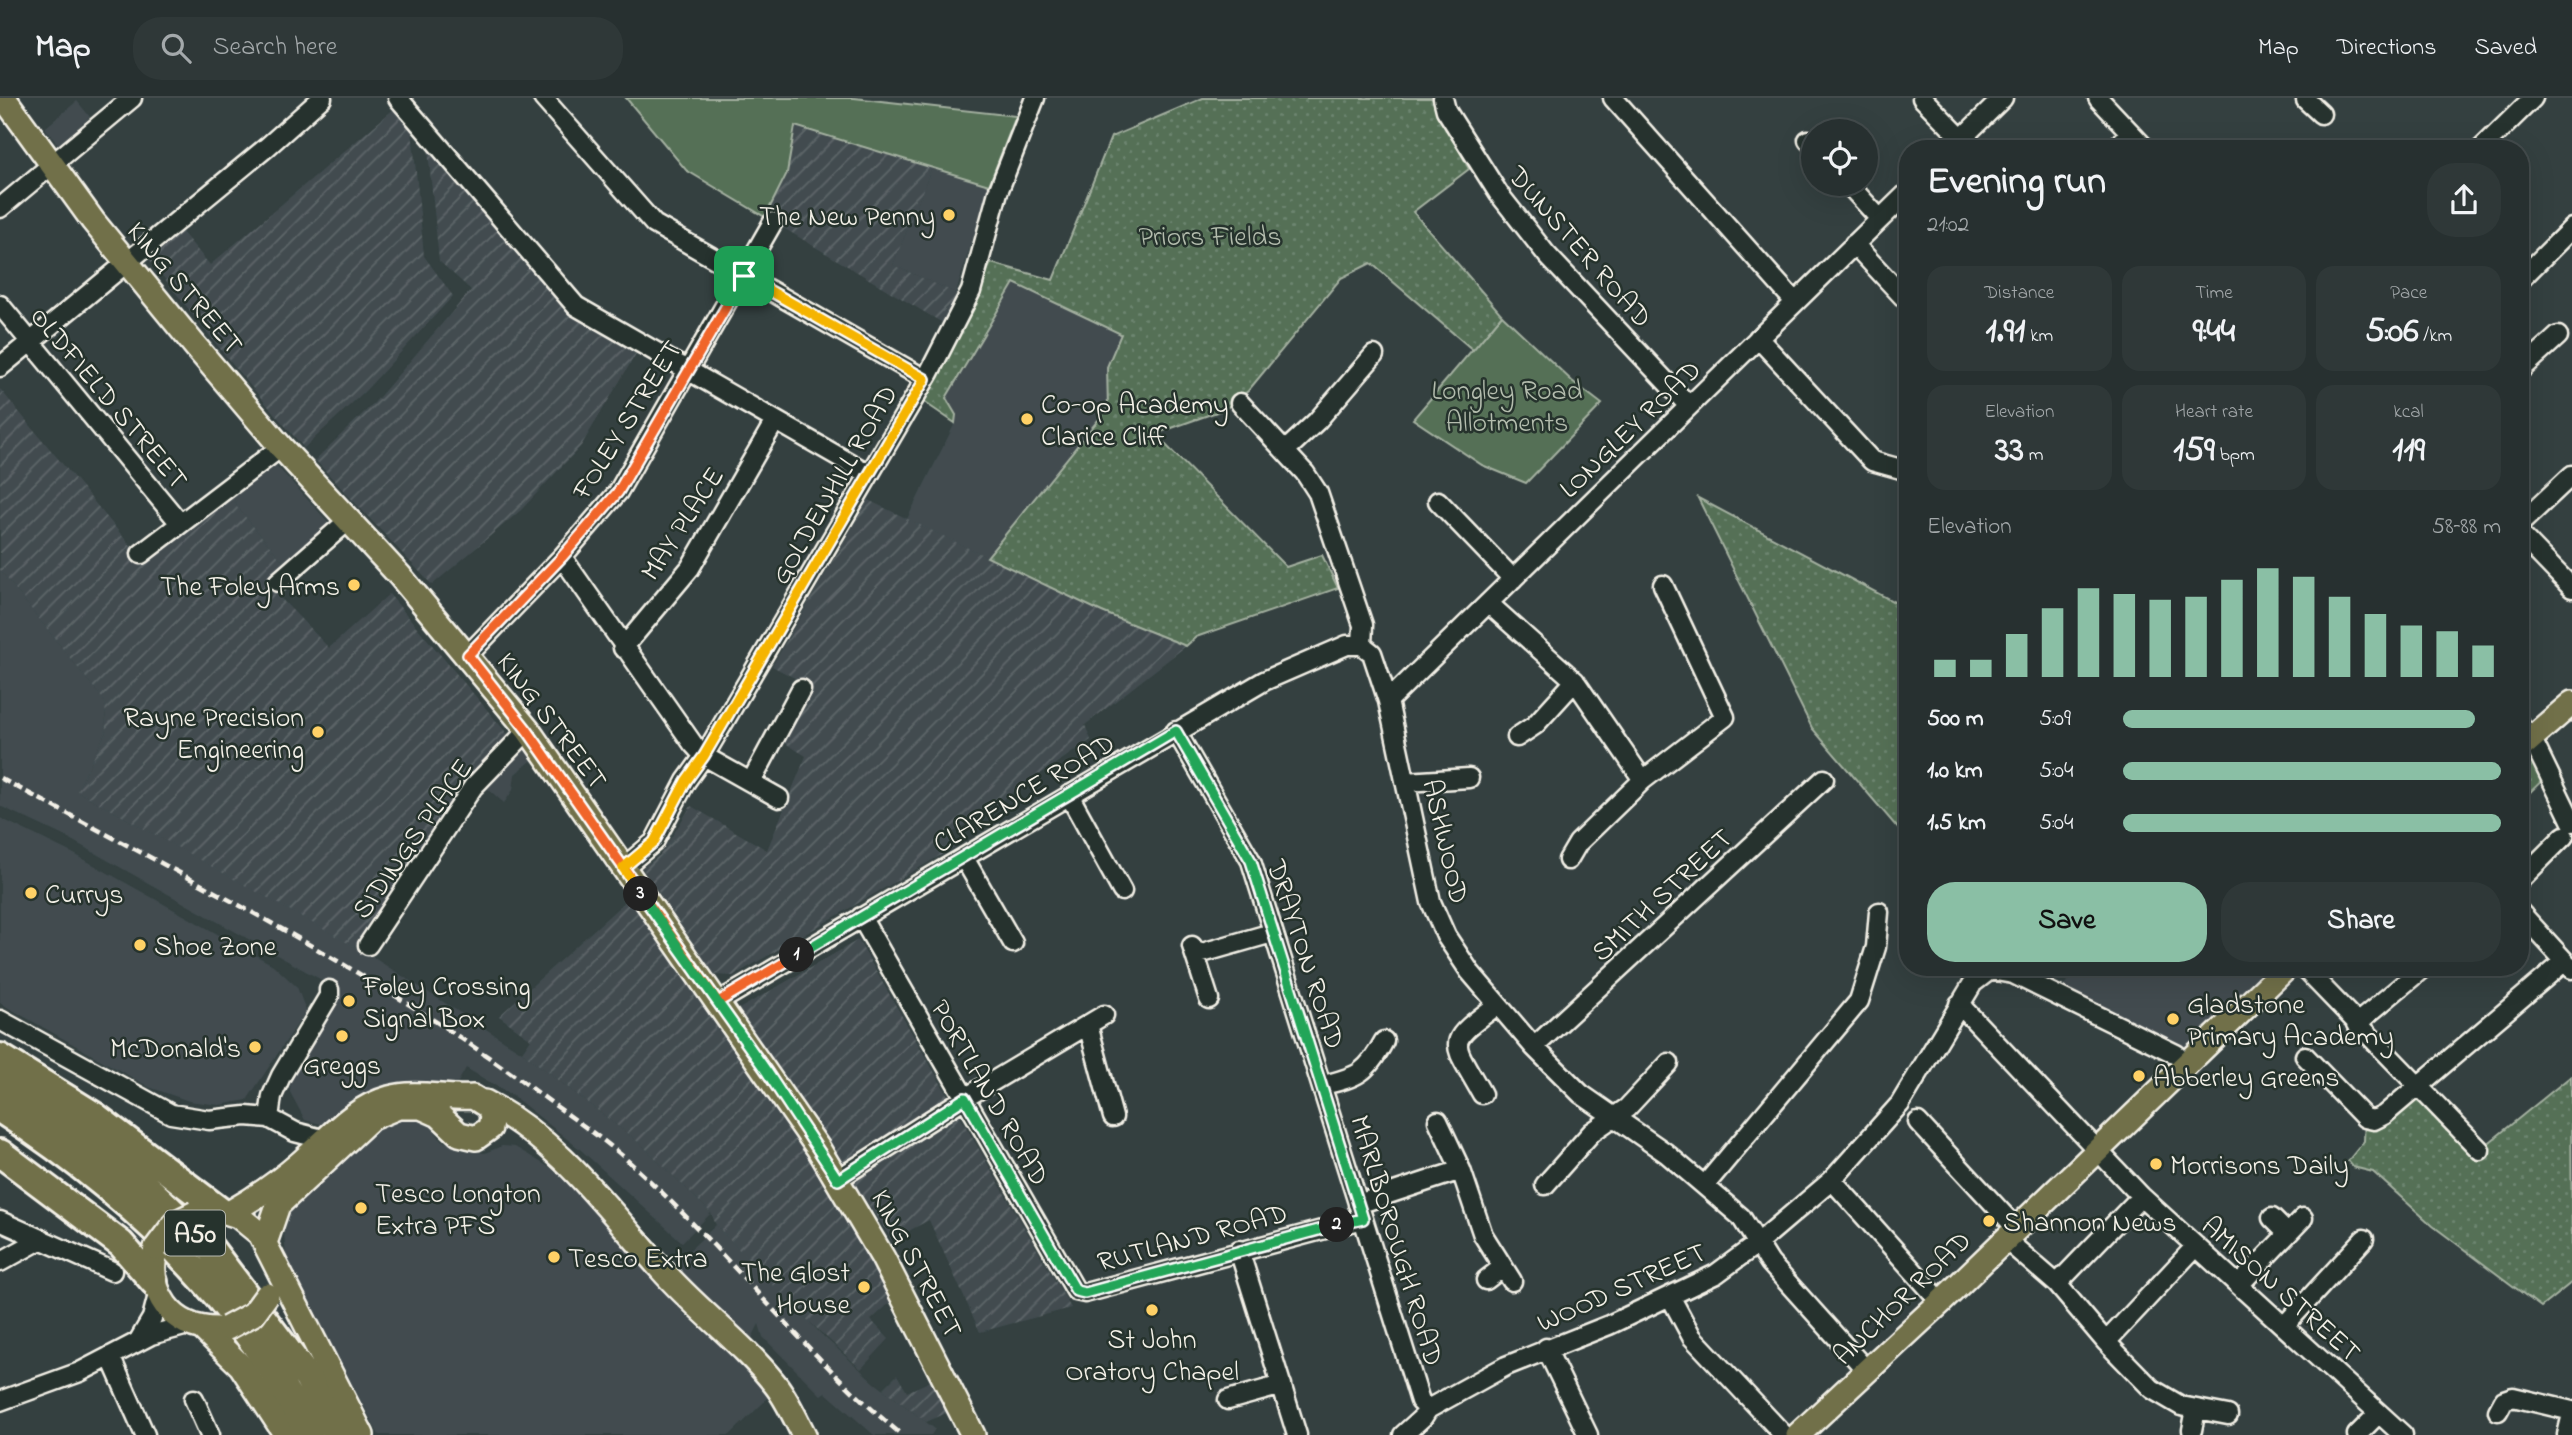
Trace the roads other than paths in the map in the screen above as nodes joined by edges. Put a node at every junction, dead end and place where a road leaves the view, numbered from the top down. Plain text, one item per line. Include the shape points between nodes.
1 (4, 98) edge
2 (132, 98) edge
3 (322, 98) edge
4 (398, 98) edge
5 (543, 98) edge
6 (1035, 98) edge
7 (1613, 98) edge
8 (1922, 98) edge
9 (2003, 98) edge
10 (2098, 98) edge
11 (2533, 98) edge
12 (1445, 104) edge
13 (2132, 133) junction
14 (1954, 140) edge
15 (1963, 140) edge
16 (2125, 140) edge
17 (2138, 140) edge
18 (2490, 140) edge
19 (52, 166) junction
20 (1859, 196) edge
21 (1899, 201) edge
22 (0, 208) edge
23 (1880, 219) junction
24 (773, 222) dead end
25 (2572, 228) edge
26 (1854, 244) junction
27 (128, 263) junction
28 (2529, 271) edge
29 (744, 276) junction
30 (1899, 292) edge
31 (1795, 302) junction
32 (0, 305) edge
33 (2558, 336) dead end
34 (1758, 338) junction
35 (31, 343) junction
36 (1374, 355) dead end
37 (2529, 362) edge
38 (0, 368) edge
39 (689, 370) junction
40 (925, 379) junction
41 (1240, 403) dead end
42 (1689, 406) junction
43 (775, 421) junction
44 (281, 447) junction
45 (1285, 452) junction
46 (1899, 468) edge
47 (869, 474) junction
48 (2572, 475) edge
49 (1438, 501) dead end
50 (2529, 516) edge
51 (350, 519) junction
52 (179, 522) junction
53 (2529, 543) edge
54 (141, 554) dead end
55 (562, 557) junction
56 (1513, 579) junction
57 (278, 582) dead end
58 (1663, 585) dead end
59 (2572, 588) edge
60 (1488, 603) junction
61 (1362, 645) junction
62 (623, 648) junction
63 (468, 655) junction
64 (1575, 681) junction
65 (801, 690) dead end
66 (1388, 702) junction
67 (2572, 703) edge
68 (527, 730) junction
69 (1176, 731) junction
70 (2529, 733) edge
71 (1517, 737) dead end
72 (2529, 747) edge
73 (704, 756) junction
74 (1469, 778) dead end
75 (1824, 779) dead end
76 (1643, 780) junction
77 (751, 782) junction
78 (1406, 782) junction
79 (1069, 795) junction
80 (779, 798) dead end
81 (2568, 829) edge
82 (964, 858) junction
83 (1568, 860) dead end
84 (623, 868) junction
85 (2529, 870) edge
86 (1122, 891) dead end
87 (1879, 912) dead end
88 (861, 917) junction
89 (2529, 922) edge
90 (1272, 933) junction
91 (1013, 943) dead end
92 (368, 945) dead end
93 (2568, 965) edge
94 (1982, 976) edge
95 (2018, 976) edge
96 (2278, 976) edge
97 (2311, 976) edge
98 (2413, 976) edge
99 (328, 990) dead end
100 (1209, 999) dead end
101 (718, 1002) junction
102 (1959, 1004) junction
103 (1497, 1006) junction
104 (0, 1020) edge
105 (2356, 1024) junction
106 (1384, 1041) dead end
107 (1534, 1047) junction
108 (2305, 1056) dead end
109 (0, 1057) edge
110 (1669, 1063) dead end
111 (2187, 1064) junction
112 (0, 1082) edge
113 (1323, 1085) junction
114 (2416, 1086) junction
115 (1482, 1094) dead end
116 (965, 1098) junction
117 (473, 1101) junction
118 (0, 1109) edge
119 (1114, 1117) dead end
120 (269, 1118) junction
121 (1612, 1119) junction
122 (1438, 1121) dead end
123 (1918, 1122) dead end
124 (454, 1128) junction
125 (295, 1132) junction
126 (486, 1132) junction
127 (529, 1133) junction
128 (326, 1140) junction
129 (2096, 1150) junction
130 (2480, 1150) dead end
131 (0, 1153) edge
132 (300, 1164) junction
133 (1461, 1170) junction
134 (838, 1180) junction
135 (1832, 1180) junction
136 (1545, 1185) dead end
137 (1705, 1185) junction
138 (2134, 1204) dead end
139 (1360, 1211) junction
140 (214, 1212) junction
141 (2303, 1217) dead end
142 (2272, 1218) dead end
143 (0, 1221) edge
144 (2286, 1232) junction
145 (2011, 1234) junction
146 (42, 1239) junction
147 (2364, 1239) dead end
148 (1758, 1243) junction
149 (2196, 1246) junction
150 (1239, 1250) junction
151 (268, 1251) junction
152 (0, 1262) edge
153 (112, 1270) dead end
154 (1486, 1280) dead end
155 (2057, 1284) junction
156 (2239, 1285) junction
157 (156, 1288) junction
158 (1076, 1291) joint
159 (1670, 1296) junction
160 (1941, 1302) junction
161 (2284, 1326) junction
162 (196, 1327) junction
163 (139, 1340) junction
164 (2106, 1342) junction
165 (1546, 1348) junction
166 (110, 1356) junction
167 (1867, 1371) junction
168 (1282, 1385) junction
169 (1228, 1400) dead end
170 (0, 1401) edge
171 (2500, 1401) dead end
172 (203, 1408) dead end
173 (2196, 1409) junction
174 (2572, 1412) edge
175 (1425, 1413) junction
176 (2378, 1413) junction
177 (2228, 1415) dead end
178 (2192, 1430) dead end
179 (145, 1435) edge
180 (210, 1435) edge
181 (286, 1435) edge
182 (309, 1435) edge
183 (337, 1435) edge
184 (362, 1435) edge
185 (804, 1435) edge
186 (973, 1435) edge
187 (1297, 1435) edge
188 (1402, 1435) edge
189 (1429, 1435) edge
190 (1588, 1435) edge
191 (1784, 1435) edge
192 (1798, 1435) edge
193 (2357, 1435) edge
194 (2403, 1435) edge
195 (2567, 1435) edge

1 - 19 main road, KING STREET
2 - 19 street
3 - 27 street
4 - 39 street via 576,306
5 - 29 street via 654,224
6 - 40 street, GOLDENHILL ROAD via 998,192 971,291
7 - 31 street
8 - 14 street
9 - 15 street
10 - 13 street
11 - 18 street
12 - 42 street, DUNSTER ROAD via 1499,194 1547,255
13 - 16 street
13 - 17 street
19 - 22 street
19 - 27 main road, KING STREET
20 - 23 street
21 - 23 street, LONGLEY ROAD
23 - 26 street, LONGLEY ROAD
24 - 29 street, FOLEY STREET
25 - 28 street
26 - 30 street
26 - 31 street, LONGLEY ROAD
27 - 35 street
27 - 44 main road, KING STREET
29 - 39 street, FOLEY STREET
29 - 40 street
31 - 34 street, LONGLEY ROAD
32 - 35 street, OLDFIELD STREET
33 - 37 street
34 - 42 street, LONGLEY ROAD
34 - 46 street via 1872,461
35 - 38 street
35 - 52 street, OLDFIELD STREET
36 - 45 street
39 - 43 street
39 - 55 street, FOLEY STREET via 618,492
40 - 47 street, GOLDENHILL ROAD
41 - 45 street, ASHWOOD
42 - 56 street, LONGLEY ROAD
43 - 47 street
43 - 62 street, MAY PLACE via 690,568
44 - 51 main road, KING STREET
44 - 52 street
45 - 61 street, ASHWOOD via 1318,493 1363,625
47 - 73 street, GOLDENHILL ROAD
48 - 50 street
49 - 56 street
51 - 57 street
51 - 63 main road, KING STREET
52 - 54 street
53 - 59 street
55 - 62 street
55 - 63 street, FOLEY STREET
56 - 60 street, LONGLEY ROAD
58 - 76 street via 1725,718
60 - 64 street
60 - 66 street, LONGLEY ROAD
61 - 66 street, ASHWOOD via 1372,653
61 - 69 street, CLARENCE ROAD via 1347,645 1264,681
62 - 73 street
63 - 68 main road, KING STREET
64 - 71 street via 1535,725
64 - 76 street
65 - 77 street
66 - 78 street, ASHWOOD
67 - 70 main road
68 - 84 main road, KING STREET
68 - 92 street, SIDINGS PLACE via 473,787
69 - 79 street, CLARENCE ROAD
69 - 90 street, DRAYTON ROAD via 1251,861
72 - 81 street
73 - 77 street
73 - 84 street, GOLDENHILL ROAD via 654,842
74 - 78 street
75 - 107 street, SMITH STREET
76 - 83 street via 1578,842
77 - 80 street
78 - 103 street, ASHWOOD via 1431,902 1446,936
79 - 82 street, CLARENCE ROAD
79 - 86 street
81 - 85 street
82 - 88 street, CLARENCE ROAD
82 - 91 street
84 - 101 main road, KING STREET
87 - 137 street via 1876,947 1859,1000
88 - 101 street, CLARENCE ROAD
88 - 116 street, PORTLAND ROAD
89 - 93 street
90 - 100 street via 1193,949
90 - 113 street, DRAYTON ROAD
93 - 114 street
94 - 102 street, WOOD STREET
95 - 111 street, WOOD STREET via 2176,1054
96 - 111 main road, ANCHOR ROAD
97 - 105 street
98 - 105 street
99 - 120 street via 330,996 277,1086
101 - 134 main road, KING STREET
102 - 129 street, AMISON STREET
102 - 135 street, WOOD STREET via 1900,1104
103 - 107 street, ASHWOOD
103 - 115 street via 1461,1032 1457,1040
104 - 120 street via 171,1114 209,1120
105 - 114 street
106 - 113 street via 1372,1063 1355,1078
107 - 121 street, ASHWOOD
108 - 114 street via 2365,1118 2384,1115
109 - 140 highway via 95,1116
110 - 121 street
111 - 129 main road, ANCHOR ROAD
112 - 183 highway, A50 via 98,1147 210,1248 292,1355
113 - 139 street, MARLBOROUGH ROAD
114 - 130 street
116 - 119 street via 1096,1020
116 - 134 street
116 - 158 street, PORTLAND ROAD
117 - 124 main road via 451,1113
117 - 126 main road via 492,1117
117 - 127 main road via 511,1116
117 - 128 main road via 424,1095 391,1097 351,1117
118 - 182 highway, A50 via 135,1209 187,1261 258,1351
120 - 125 street
121 - 136 street via 1592,1132
121 - 137 street, ASHWOOD via 1666,1153
122 - 133 street
123 - 145 street
124 - 126 main road via 468,1138
124 - 151 main road via 421,1107 398,1107 371,1118 278,1205
125 - 128 street
125 - 132 street
126 - 127 main road
127 - 185 main road via 589,1185 670,1279 762,1368
128 - 132 main road
129 - 145 main road, ANCHOR ROAD
129 - 149 street, AMISON STREET
131 - 157 highway via 121,1244
132 - 140 main road via 261,1194
133 - 139 street, RUTLAND ROAD
133 - 154 street via 1483,1235 1507,1274
134 - 186 main road, KING STREET
135 - 148 street, WOOD STREET
135 - 160 street
137 - 148 street, ASHWOOD via 1741,1217
138 - 155 street
139 - 150 street, RUTLAND ROAD
139 - 175 street, MARLBOROUGH ROAD
140 - 151 main road via 253,1226
140 - 157 main road, bridge via 175,1223 156,1248
141 - 144 street
142 - 144 street
143 - 146 street
144 - 156 street
145 - 155 street
145 - 160 main road, ANCHOR ROAD
146 - 152 street
146 - 153 street
147 - 161 street
148 - 159 street, WOOD STREET via 1716,1274
148 - 167 street, ASHWOOD via 1770,1264
149 - 156 street, AMISON STREET
149 - 164 street
150 - 158 street, RUTLAND ROAD via 1085,1293
150 - 168 street
151 - 162 main road, bridge via 271,1283 253,1314 228,1328
151 - 184 main road
155 - 164 street
156 - 161 street, AMISON STREET
157 - 162 main road via 175,1317
157 - 163 street via 152,1318
159 - 165 street, WOOD STREET
159 - 191 street via 1692,1337
160 - 167 main road, ANCHOR ROAD
161 - 176 street, AMISON STREET
162 - 163 street via 172,1327
162 - 181 main road via 229,1352
163 - 166 street
164 - 173 street via 2152,1389
165 - 175 street, WOOD STREET
165 - 190 street
166 - 170 street
166 - 179 street
167 - 192 main road, ANCHOR ROAD
168 - 169 street
168 - 187 street
171 - 174 street via 2526,1398
172 - 180 street
173 - 177 street
173 - 178 street
174 - 195 street
175 - 188 street, WOOD STREET
175 - 189 street, MARLBOROUGH ROAD
176 - 193 street
176 - 194 street, AMISON STREET

